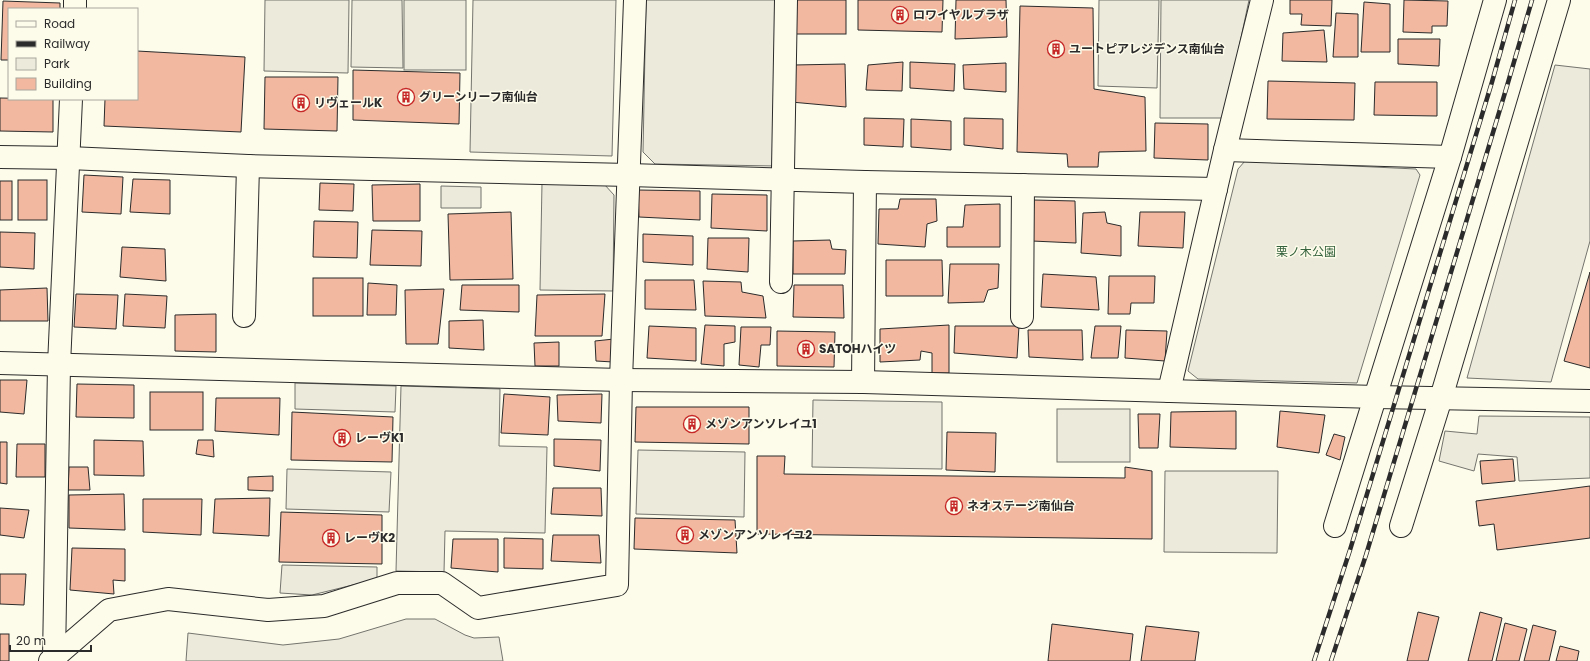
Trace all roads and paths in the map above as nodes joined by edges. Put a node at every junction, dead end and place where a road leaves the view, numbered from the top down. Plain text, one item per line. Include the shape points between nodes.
1 (635, 0) edge
2 (786, 0) edge
3 (1262, 0) edge
4 (1495, 0) edge
5 (1559, 0) edge
6 (71, 100) edge
7 (1225, 150) junction
8 (0, 157) edge
9 (1450, 157) junction
10 (69, 158) junction
11 (248, 166) junction
12 (629, 175) junction
13 (784, 180) junction
14 (866, 182) junction
15 (1023, 185) junction
16 (1216, 188) junction
17 (781, 282) dead end
18 (244, 316) dead end
19 (1022, 317) dead end
20 (0, 364) edge
21 (59, 365) junction
22 (621, 380) junction
23 (863, 382) junction
24 (1169, 391) junction
25 (1376, 397) junction
26 (1441, 398) junction
27 (1590, 401) edge
28 (1335, 526) dead end
29 (1401, 526) dead end
30 (52, 660) edge

1 - 12 street
2 - 13 street
3 - 7 street
4 - 9 street
5 - 26 street
6 - 10 street
7 - 9 street
7 - 16 street
8 - 10 street
9 - 25 street
10 - 11 street
10 - 21 street
11 - 12 street
11 - 18 street
12 - 13 street
12 - 22 street
13 - 14 street
13 - 17 street
14 - 15 street
14 - 23 street
15 - 16 street
15 - 19 street
16 - 24 street
20 - 21 street
21 - 22 street
21 - 30 street
22 - 23 street
22 - 30 street via 617,585 478,608 442,583 397,583 324,606 268,610 168,599 109,610
23 - 24 street
24 - 25 street
25 - 26 street
25 - 28 street
26 - 27 street
26 - 29 street

